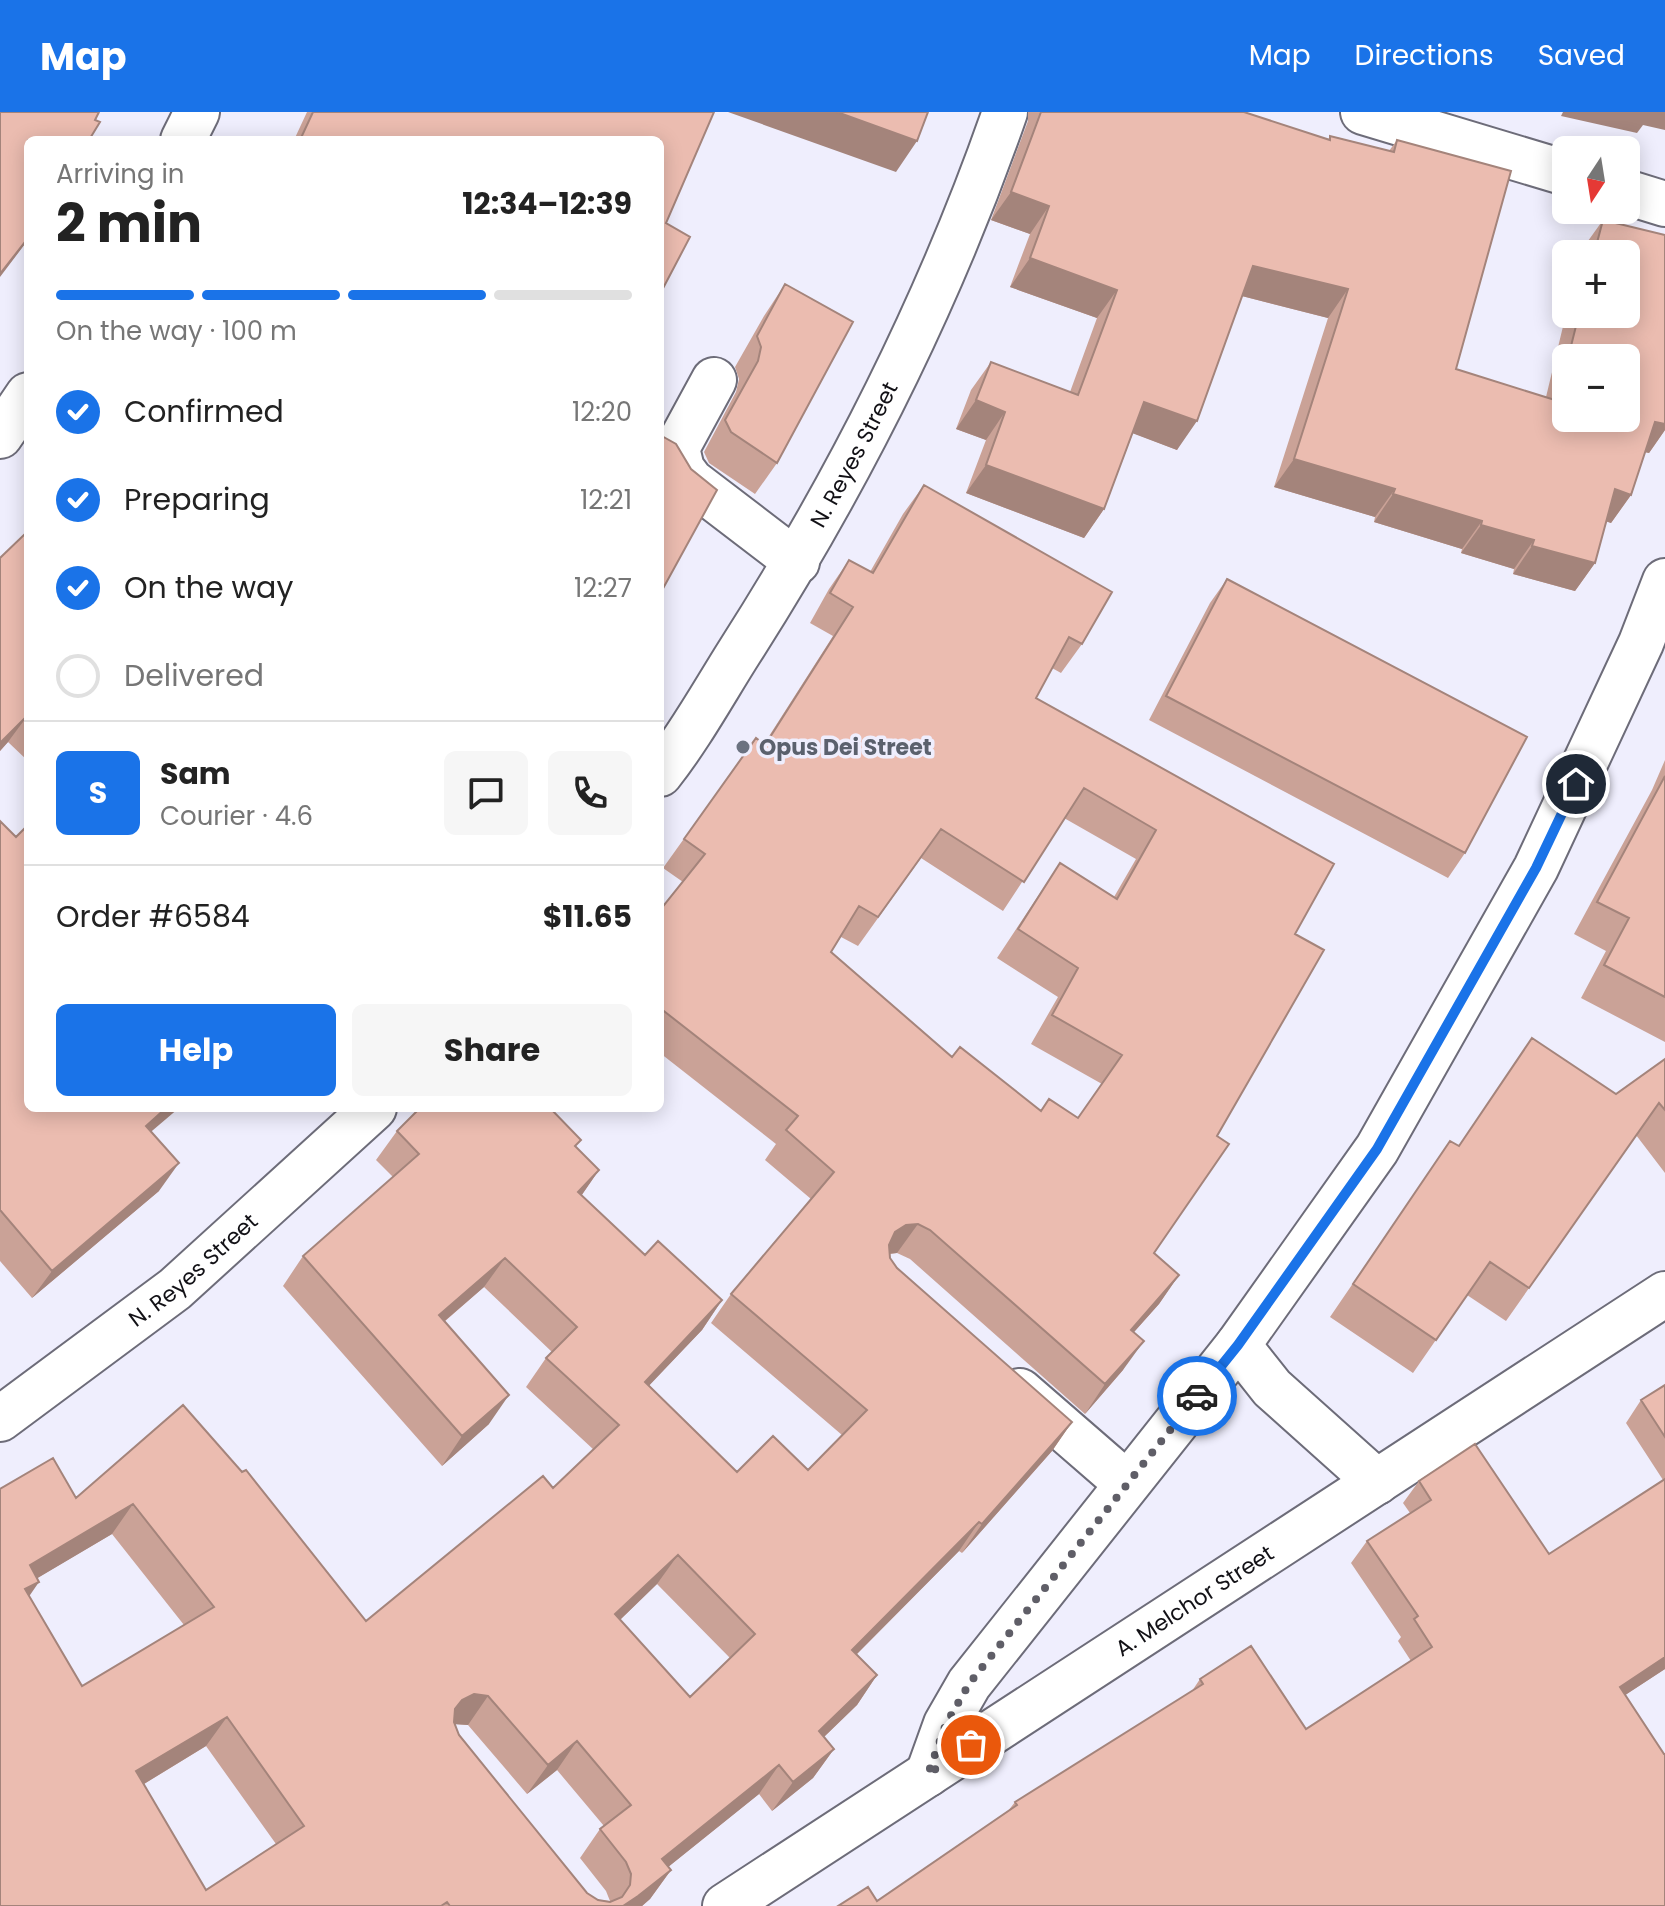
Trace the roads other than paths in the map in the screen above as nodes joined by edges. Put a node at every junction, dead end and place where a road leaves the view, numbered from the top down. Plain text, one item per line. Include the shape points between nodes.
1 (197, 112) edge
2 (1005, 112) edge
3 (1363, 112) edge
4 (185, 136) edge
5 (1552, 169) edge
6 (1640, 196) edge
7 (1665, 204) edge
8 (714, 380) dead end
9 (24, 401) edge
10 (0, 436) edge
11 (797, 562) junction
12 (1665, 581) edge
13 (664, 768) edge
14 (370, 1112) edge
15 (1665, 1294) edge
16 (1238, 1345) junction
17 (987, 1361) edge
18 (0, 1419) edge
19 (1377, 1482) junction
20 (1126, 1483) junction
21 (928, 1774) junction
22 (725, 1906) edge

1 - 4 street
2 - 11 street, N. Reyes Street via 933,296 869,431
3 - 5 street
6 - 7 street
8 - 11 street via 677,448 682,469
9 - 10 street
11 - 13 street, N. Reyes Street
12 - 16 street via 1536,868 1377,1149
14 - 18 street, N. Reyes Street via 175,1289
15 - 19 street, A. Melchor Street
16 - 19 street via 1272,1388
16 - 20 street
17 - 20 street
19 - 21 street, A. Melchor Street
20 - 21 street via 969,1684 946,1724
21 - 22 street, A. Melchor Street

